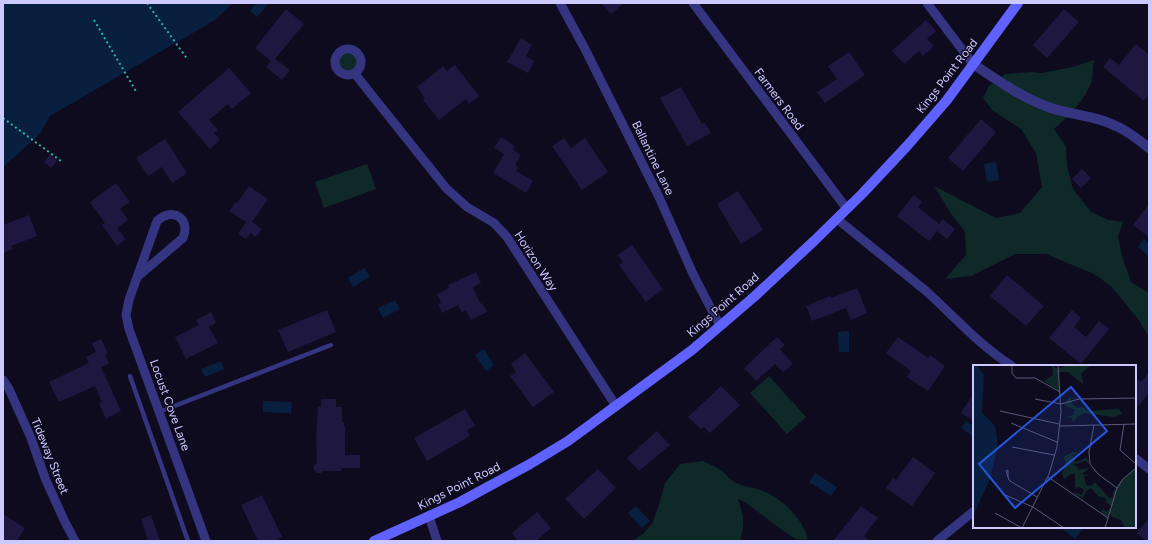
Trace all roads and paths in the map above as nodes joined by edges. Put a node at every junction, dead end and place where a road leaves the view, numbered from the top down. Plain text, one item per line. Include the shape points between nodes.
1 (147, 3) edge
2 (560, 3) edge
3 (693, 3) edge
4 (927, 3) edge
5 (1018, 3) edge
6 (94, 20) dead end
7 (188, 60) dead end
8 (973, 64) junction
9 (355, 74) dead end
10 (137, 93) dead end
11 (3, 118) edge
12 (1149, 148) edge
13 (61, 161) dead end
14 (847, 209) junction
15 (837, 219) junction
16 (137, 277) junction
17 (720, 326) junction
18 (331, 345) dead end
19 (1011, 365) edge
20 (130, 376) dead end
21 (3, 380) edge
22 (616, 406) junction
23 (159, 412) junction
24 (1136, 459) edge
25 (1149, 469) edge
26 (973, 512) edge
27 (429, 516) junction
28 (75, 541) edge
29 (188, 541) edge
30 (206, 541) edge
31 (374, 541) edge
32 (437, 541) edge
33 (938, 541) edge

1 - 7 path
2 - 17 street, Ballantine Lane via 649,176 693,274
3 - 14 street, Farmers Road
4 - 8 street
5 - 8 main road, Kings Point Road
6 - 10 path
8 - 12 street via 1022,95 1053,108 1116,126
8 - 14 main road, Kings Point Road via 947,100
9 - 22 street, Horizon Way via 446,188 468,207 494,223 507,237
11 - 13 path
14 - 15 main road, Kings Point Road
15 - 17 main road, Kings Point Road
15 - 19 street via 926,291 969,333
16 - 16 street, Locust Cove Lane via 183,238 186,232 182,219 169,214 157,221
16 - 23 street, Locust Cove Lane via 126,315
17 - 22 main road, Kings Point Road via 687,354
18 - 23 lane
20 - 29 lane
21 - 28 street, Tideway Street
22 - 27 main road, Kings Point Road via 530,464
23 - 30 street, Locust Cove Lane
24 - 25 street
26 - 33 street
27 - 31 main road, Kings Point Road
27 - 32 street

